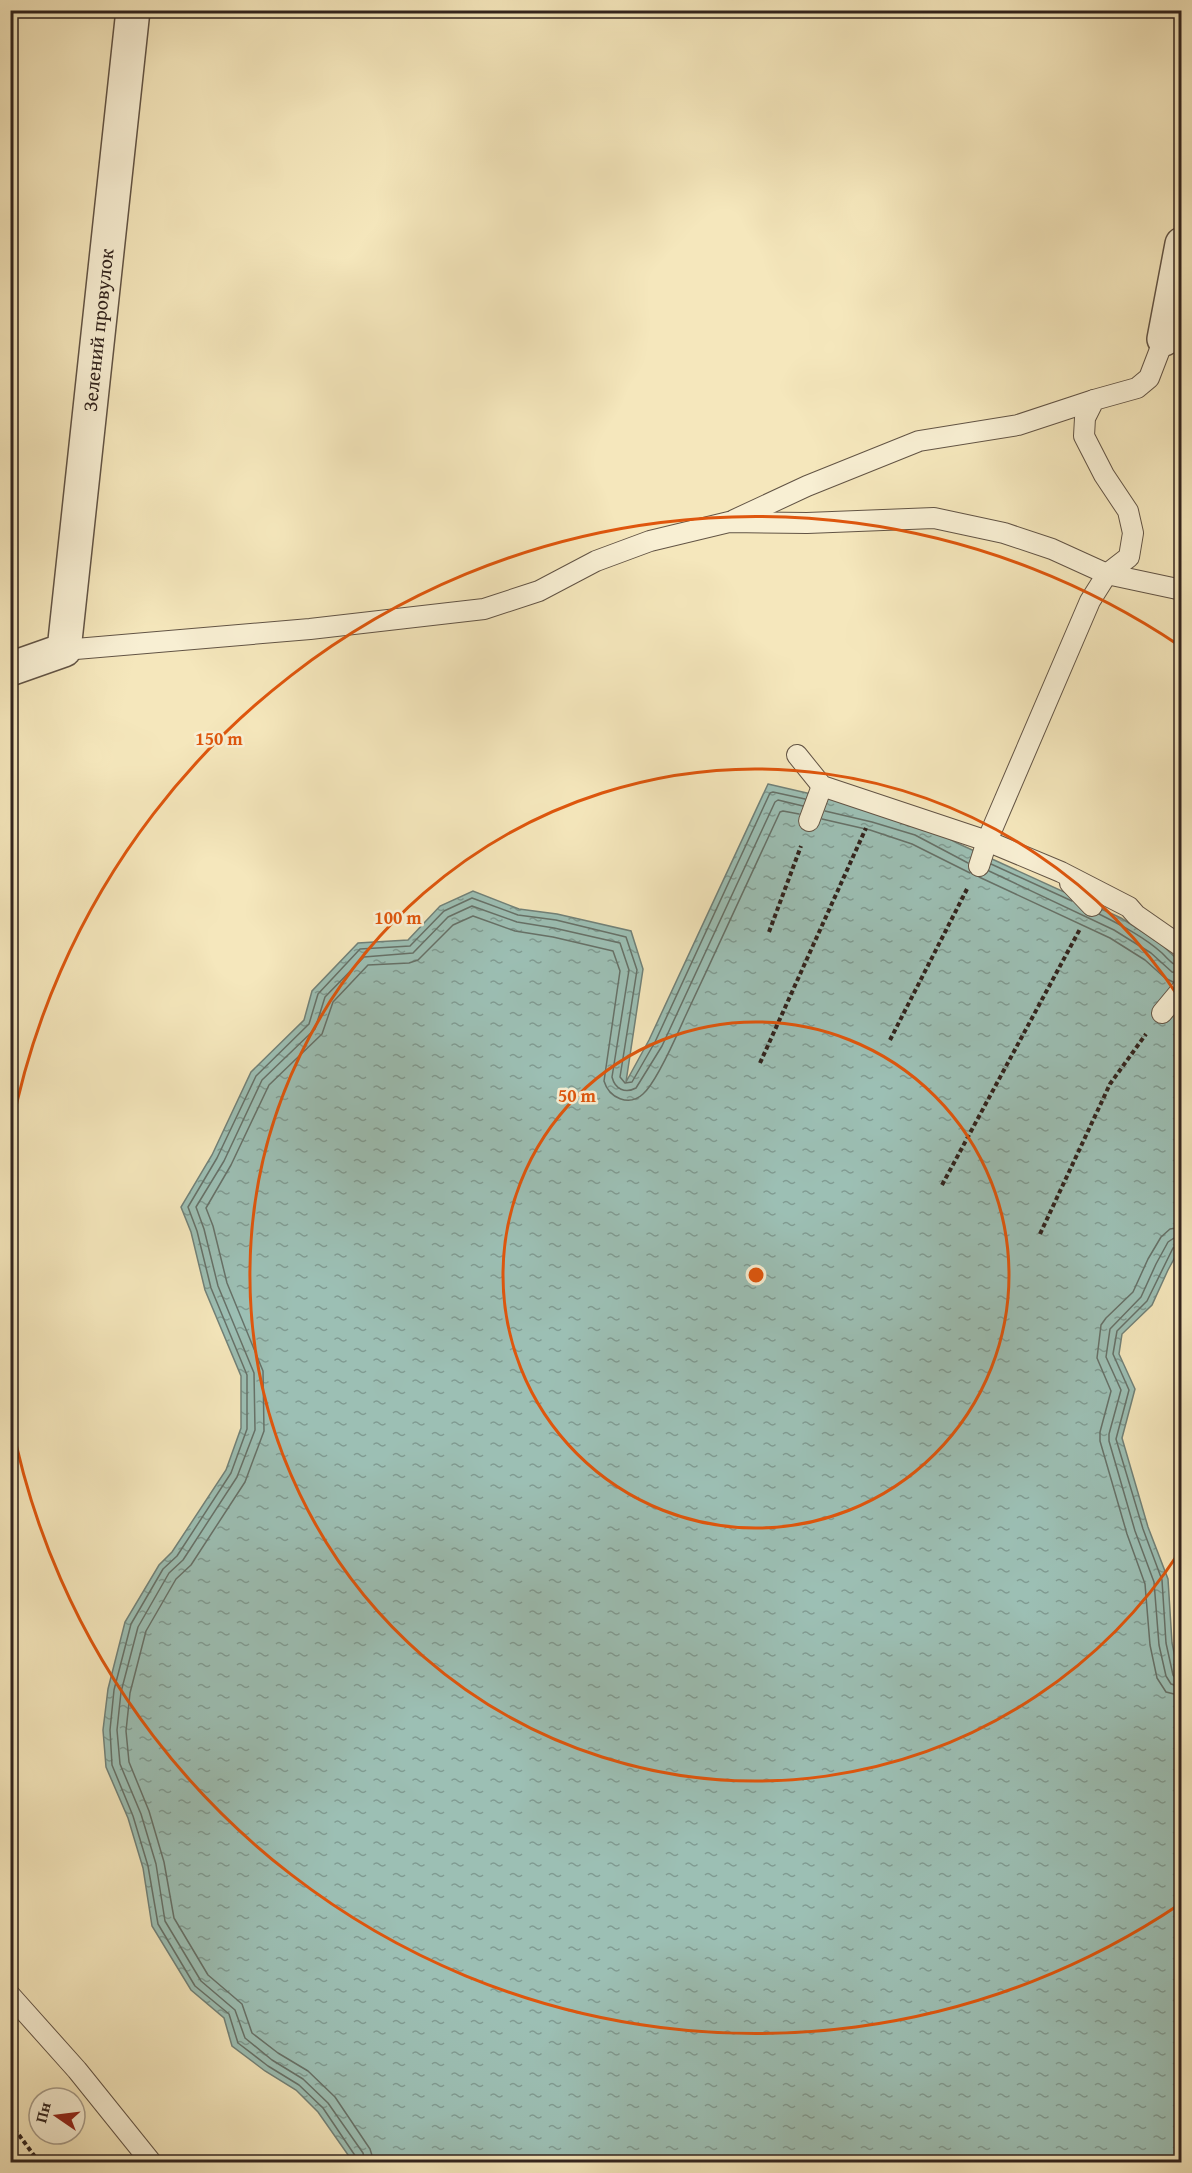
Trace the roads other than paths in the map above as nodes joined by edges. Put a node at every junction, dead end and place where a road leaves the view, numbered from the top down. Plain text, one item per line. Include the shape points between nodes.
1 (133, 10) edge
2 (1182, 244) edge
3 (1164, 339) joint
4 (1094, 400) junction
5 (729, 522) junction
6 (1107, 574) junction
7 (1182, 590) edge
8 (64, 650) junction
9 (10, 669) edge
10 (797, 755) dead end
11 (822, 786) junction
12 (911, 815) junction
13 (872, 816) road end
14 (809, 821) road end
15 (987, 841) junction
16 (979, 866) road end
17 (1060, 872) junction
18 (1092, 906) road end
19 (1182, 947) edge
20 (1182, 989) edge
21 (1162, 1013) road end
22 (10, 1995) edge
23 (151, 2163) edge

1 - 8 street, Зелений провулок
2 - 3 street
3 - 4 lane via 1149,378 1137,388
4 - 5 lane via 1018,425 919,441
4 - 6 lane via 1085,418 1084,436 1128,512 1133,533 1129,557
5 - 6 lane via 934,518 1004,533
5 - 8 lane via 650,541 596,561 539,591 484,609 310,629
6 - 7 lane
6 - 15 lane via 1090,601
8 - 9 street
10 - 11 lane
11 - 12 lane
11 - 14 lane
12 - 13 lane
12 - 15 lane
15 - 16 lane
15 - 17 lane
17 - 18 lane
17 - 19 lane via 1129,907
20 - 21 lane
22 - 23 lane via 77,2070

